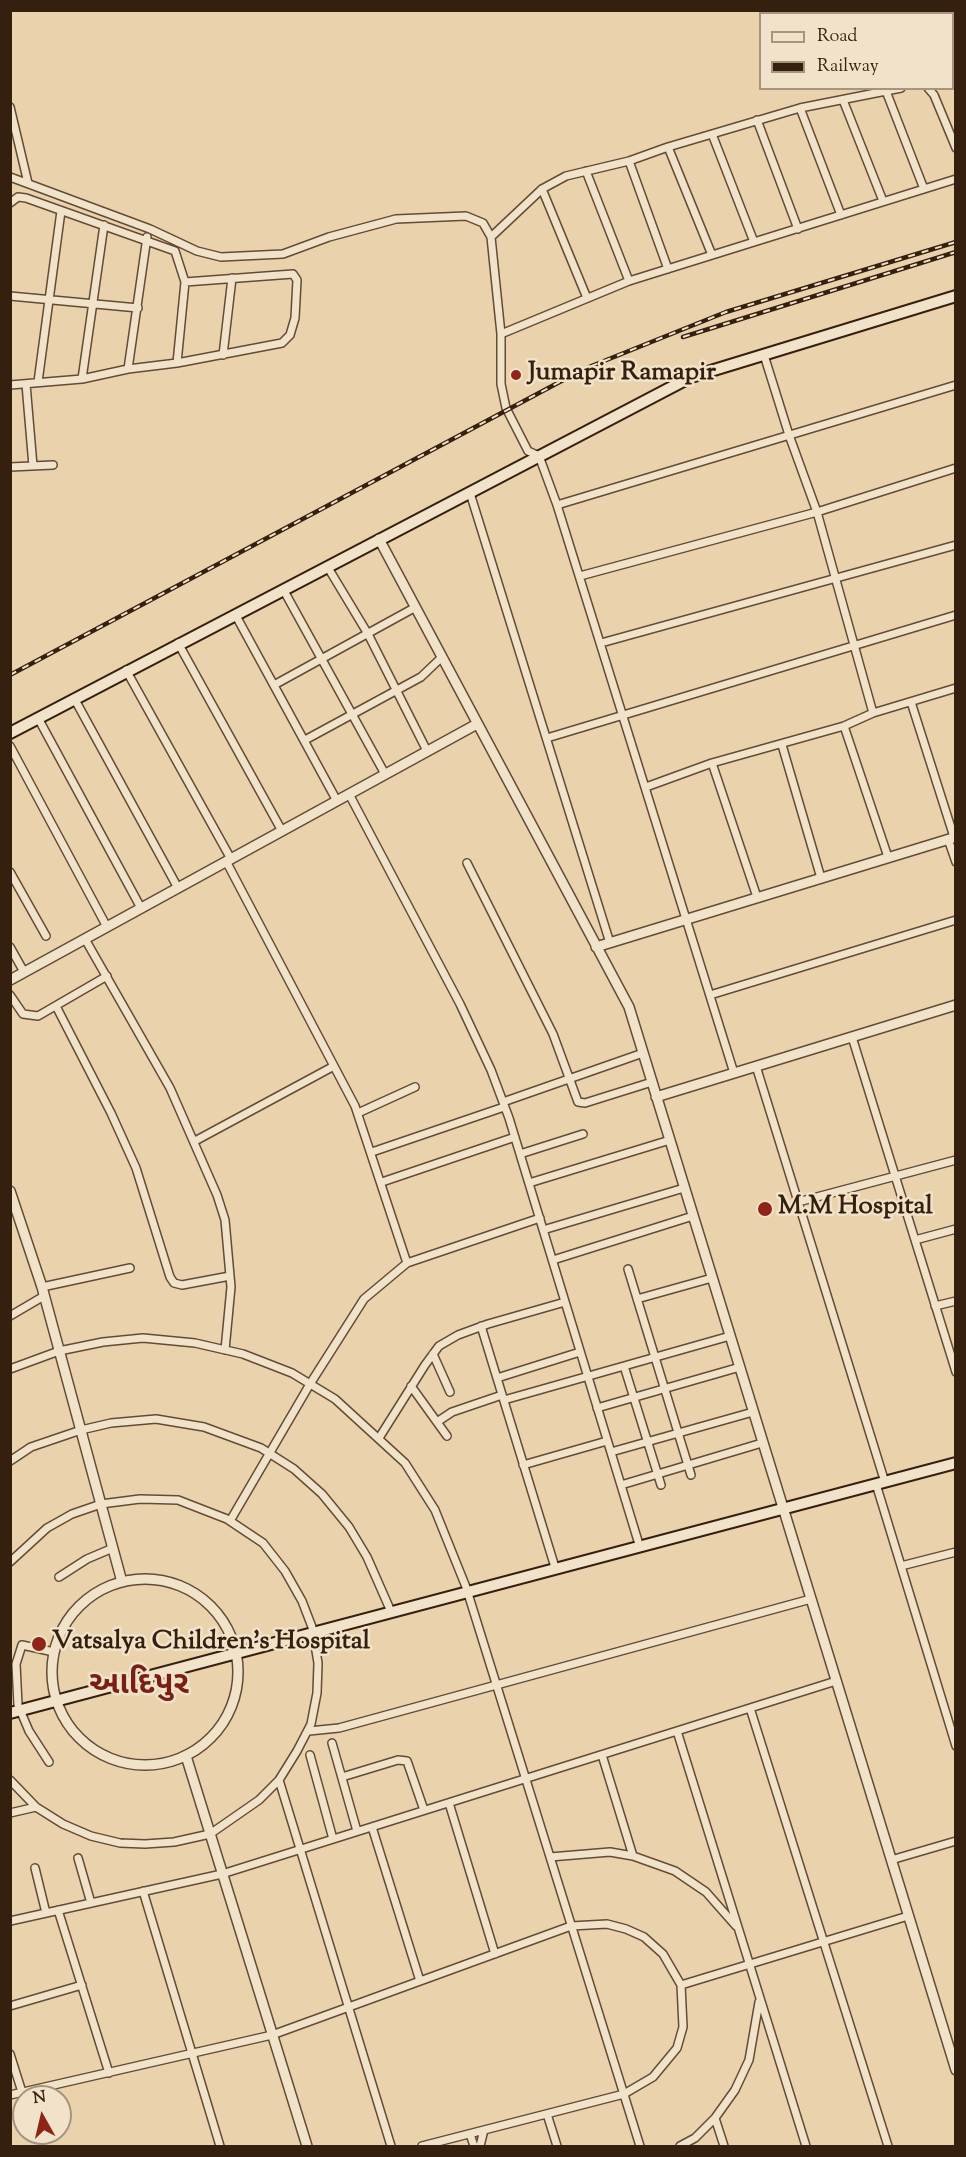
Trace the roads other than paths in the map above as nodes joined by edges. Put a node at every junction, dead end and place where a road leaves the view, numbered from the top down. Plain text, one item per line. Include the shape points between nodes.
1 (891, 90) edge
2 (930, 90) edge
3 (886, 91) junction
4 (843, 100) junction
5 (10, 107) edge
6 (800, 108) junction
7 (757, 120) junction
8 (712, 134) junction
9 (668, 147) junction
10 (956, 148) edge
11 (629, 161) junction
12 (585, 171) junction
13 (10, 177) edge
14 (956, 179) edge
15 (28, 183) junction
16 (542, 189) junction
17 (924, 189) junction
18 (883, 201) junction
19 (10, 203) edge
20 (61, 211) junction
21 (841, 215) junction
22 (104, 225) junction
23 (150, 229) junction
24 (798, 229) junction
25 (491, 237) junction
26 (146, 239) junction
27 (754, 242) junction
28 (712, 255) junction
29 (668, 269) junction
30 (232, 278) junction
31 (629, 281) junction
32 (185, 282) junction
33 (10, 296) edge
34 (956, 296) edge
35 (587, 298) junction
36 (48, 299) junction
37 (92, 304) junction
38 (138, 308) junction
39 (501, 334) junction
40 (223, 355) junction
41 (764, 355) junction
42 (177, 363) junction
43 (128, 369) junction
44 (82, 379) junction
45 (38, 382) junction
46 (26, 384) junction
47 (10, 385) edge
48 (956, 385) edge
49 (789, 435) junction
50 (539, 456) junction
51 (53, 465) dead end
52 (33, 466) junction
53 (10, 467) edge
54 (956, 468) edge
55 (470, 493) junction
56 (557, 505) junction
57 (817, 512) junction
58 (379, 539) junction
59 (956, 545) edge
60 (327, 566) junction
61 (580, 576) junction
62 (837, 577) junction
63 (284, 589) junction
64 (414, 608) junction
65 (235, 614) junction
66 (956, 615) edge
67 (368, 634) junction
68 (601, 643) junction
69 (178, 644) junction
70 (854, 646) junction
71 (442, 657) junction
72 (322, 658) junction
73 (126, 670) junction
74 (274, 685) junction
75 (956, 688) edge
76 (395, 691) junction
77 (74, 698) junction
78 (911, 702) junction
79 (873, 713) junction
80 (352, 714) junction
81 (624, 715) junction
82 (38, 718) junction
83 (477, 724) junction
84 (844, 726) junction
85 (10, 733) edge
86 (547, 738) junction
87 (305, 740) junction
88 (782, 745) junction
89 (10, 746) edge
90 (427, 751) junction
91 (712, 763) junction
92 (385, 774) junction
93 (646, 787) junction
94 (349, 794) junction
95 (337, 801) junction
96 (282, 831) junction
97 (952, 838) edge
98 (888, 857) junction
99 (228, 860) junction
100 (956, 862) edge
101 (467, 863) dead end
102 (10, 872) edge
103 (821, 878) junction
104 (178, 888) junction
105 (757, 897) junction
106 (141, 908) junction
107 (687, 919) junction
108 (956, 920) edge
109 (107, 927) junction
110 (46, 936) dead end
111 (86, 939) junction
112 (610, 942) junction
113 (10, 947) edge
114 (596, 947) junction
115 (24, 972) junction
116 (108, 976) junction
117 (10, 980) edge
118 (710, 994) junction
119 (10, 995) edge
120 (956, 1005) edge
121 (57, 1008) junction
122 (852, 1037) junction
123 (643, 1053) junction
124 (334, 1066) junction
125 (756, 1066) junction
126 (734, 1073) junction
127 (570, 1078) junction
128 (652, 1082) junction
129 (415, 1087) dead end
130 (656, 1097) junction
131 (504, 1104) junction
132 (358, 1113) junction
133 (583, 1134) dead end
134 (515, 1137) junction
135 (670, 1140) junction
136 (195, 1141) junction
137 (372, 1152) junction
138 (520, 1154) junction
139 (956, 1160) edge
140 (895, 1176) junction
141 (382, 1182) junction
142 (529, 1183) junction
143 (684, 1188) junction
144 (10, 1191) edge
145 (798, 1202) junction
146 (693, 1216) junction
147 (540, 1218) junction
148 (956, 1229) edge
149 (543, 1230) junction
150 (915, 1240) junction
151 (553, 1260) junction
152 (407, 1263) junction
153 (130, 1268) dead end
154 (628, 1269) dead end
155 (230, 1276) junction
156 (712, 1278) junction
157 (43, 1291) junction
158 (637, 1299) junction
159 (956, 1300) edge
160 (565, 1302) junction
161 (935, 1306) junction
162 (10, 1316) edge
163 (481, 1326) junction
164 (730, 1336) junction
165 (225, 1350) junction
166 (59, 1351) junction
167 (580, 1352) junction
168 (433, 1354) junction
169 (655, 1357) junction
170 (624, 1366) junction
171 (740, 1367) junction
172 (10, 1369) edge
173 (955, 1370) edge
174 (588, 1377) junction
175 (497, 1378) junction
176 (310, 1384) junction
177 (411, 1386) junction
178 (665, 1389) junction
179 (450, 1392) dead end
180 (503, 1398) junction
181 (634, 1398) junction
182 (597, 1408) junction
183 (753, 1412) junction
184 (437, 1422) junction
185 (81, 1430) junction
186 (678, 1433) junction
187 (447, 1436) dead end
188 (380, 1438) junction
189 (607, 1441) junction
190 (648, 1442) junction
191 (762, 1443) junction
192 (611, 1452) junction
193 (270, 1453) junction
194 (956, 1457) edge
195 (10, 1461) edge
196 (956, 1463) edge
197 (524, 1465) junction
198 (688, 1465) junction
199 (657, 1474) junction
200 (691, 1475) dead end
201 (880, 1480) junction
202 (621, 1485) junction
203 (661, 1485) dead end
204 (101, 1504) junction
205 (782, 1506) junction
206 (230, 1521) junction
207 (638, 1541) junction
208 (113, 1548) junction
209 (956, 1552) edge
210 (10, 1562) edge
211 (554, 1563) junction
212 (901, 1566) junction
213 (59, 1577) dead end
214 (122, 1582) junction
215 (466, 1590) junction
216 (811, 1599) junction
217 (389, 1607) junction
218 (313, 1630) junction
219 (236, 1650) junction
220 (54, 1652) junction
221 (836, 1681) junction
222 (496, 1684) junction
223 (55, 1698) junction
224 (750, 1708) junction
225 (15, 1709) edge
226 (309, 1731) junction
227 (676, 1731) junction
228 (332, 1743) dead end
229 (956, 1746) edge
230 (309, 1755) dead end
231 (602, 1755) junction
232 (186, 1756) junction
233 (49, 1762) dead end
234 (342, 1777) junction
235 (525, 1779) junction
236 (10, 1780) edge
237 (279, 1780) junction
238 (449, 1803) junction
239 (36, 1807) junction
240 (424, 1810) junction
241 (10, 1813) edge
242 (372, 1827) junction
243 (357, 1831) junction
244 (210, 1834) junction
245 (333, 1839) junction
246 (956, 1841) edge
247 (300, 1849) junction
248 (633, 1856) junction
249 (550, 1857) junction
250 (78, 1858) dead end
251 (891, 1860) junction
252 (35, 1868) dead end
253 (222, 1874) junction
254 (143, 1891) junction
255 (91, 1903) junction
256 (58, 1910) junction
257 (46, 1913) junction
258 (908, 1916) junction
259 (10, 1921) edge
260 (571, 1926) junction
261 (738, 1928) junction
262 (824, 1942) junction
263 (495, 1954) junction
264 (749, 1965) junction
265 (420, 1981) junction
266 (82, 1985) junction
267 (681, 1985) junction
268 (760, 1998) junction
269 (10, 2006) edge
270 (348, 2007) junction
271 (272, 2034) junction
272 (10, 2054) edge
273 (192, 2055) junction
274 (956, 2070) edge
275 (109, 2073) junction
276 (20, 2085) edge
277 (54, 2085) edge
278 (624, 2094) junction
279 (547, 2114) junction
280 (716, 2118) junction
281 (484, 2130) junction
282 (470, 2134) junction
283 (220, 2146) edge
284 (306, 2146) edge
285 (391, 2146) edge
286 (422, 2146) edge
287 (474, 2146) edge
288 (480, 2146) edge
289 (557, 2146) edge
290 (640, 2146) edge
291 (680, 2146) edge
292 (724, 2146) edge
293 (806, 2146) edge
294 (888, 2146) edge

1 - 3 street
2 - 10 street
3 - 4 street
3 - 17 street
4 - 6 street
4 - 18 street
5 - 15 street
6 - 7 street
6 - 21 street
7 - 8 street
7 - 24 street
8 - 9 street
8 - 27 street
9 - 11 street
9 - 28 street
11 - 12 street
11 - 29 street
12 - 16 street
12 - 31 street
13 - 15 street
14 - 17 street
15 - 23 street
16 - 25 street
16 - 35 street
17 - 18 street
18 - 21 street
19 - 20 street via 18,197 26,198
20 - 22 street
20 - 36 street
21 - 24 street
22 - 26 street
22 - 37 street
23 - 25 street via 196,251 221,257 283,254 396,219 422,217 466,216 483,223
23 - 26 street
24 - 27 street
25 - 39 street
26 - 32 street via 175,251
26 - 38 street
27 - 28 street
28 - 29 street
29 - 31 street
30 - 32 street
30 - 40 street
30 - 40 street via 293,274 297,280 295,318 290,335 282,344
31 - 35 street
32 - 42 street
33 - 36 street
34 - 41 main road
35 - 39 street
36 - 37 street
36 - 45 street
37 - 38 street
37 - 44 street
38 - 43 street
39 - 50 street via 501,384 506,408 528,451
40 - 42 street
41 - 49 street
41 - 50 main road via 692,377
42 - 43 street
43 - 44 street
44 - 45 street
45 - 46 street
46 - 47 street
46 - 52 street
48 - 49 street
49 - 56 street
49 - 57 street
50 - 55 main road
50 - 56 street
51 - 52 street
52 - 53 street
54 - 57 street
55 - 58 main road
55 - 86 street
56 - 61 street
57 - 61 street
57 - 62 street
58 - 60 main road
58 - 64 street
59 - 62 street
60 - 63 main road
60 - 67 street
61 - 68 street
62 - 68 street
62 - 70 street
63 - 65 main road
63 - 72 street
64 - 67 street
64 - 71 street
65 - 69 main road
65 - 74 street
66 - 70 street
67 - 72 street
67 - 76 street
68 - 81 street
69 - 73 main road
69 - 96 street
70 - 79 street
70 - 81 street
71 - 76 street via 421,677
71 - 83 street
72 - 74 street
72 - 80 street
73 - 77 main road
73 - 99 street
74 - 87 street
75 - 78 street
76 - 80 street
76 - 90 street
77 - 82 main road
77 - 104 street
78 - 79 street
78 - 97 street
79 - 84 street
80 - 87 street
80 - 92 street
81 - 86 street
81 - 93 street
82 - 85 main road
82 - 106 street
83 - 90 street
83 - 114 street
84 - 88 street
84 - 98 street
86 - 112 street
87 - 95 street
88 - 91 street
88 - 103 street
89 - 109 street
90 - 92 street
91 - 93 street
91 - 105 street
92 - 94 street
93 - 107 street
94 - 95 street
94 - 131 street via 460,1004
95 - 96 street
96 - 99 street
97 - 98 street
97 - 100 street
98 - 103 street
99 - 104 street
99 - 124 street
101 - 127 street via 526,975
102 - 110 street
103 - 105 street
104 - 106 street
105 - 107 street
106 - 109 street
107 - 112 street
107 - 118 street
108 - 118 street
109 - 111 street
111 - 115 street
111 - 116 street
112 - 114 street
113 - 115 street
114 - 123 street via 629,1007
115 - 117 street
116 - 121 street
116 - 136 street
118 - 126 street
119 - 121 street via 26,1016
120 - 122 street
121 - 155 street via 136,1168 170,1277 182,1285
122 - 125 street
122 - 140 street
123 - 127 street
123 - 128 street
124 - 132 street
124 - 136 street
125 - 126 street
125 - 145 street
126 - 130 street
127 - 128 street via 581,1103
127 - 131 street
128 - 130 street
129 - 132 street
130 - 135 street
131 - 134 street
131 - 137 street
132 - 137 street
133 - 138 street
134 - 138 street
134 - 141 street
135 - 142 street
135 - 143 street
136 - 155 street via 225,1220
137 - 141 street
138 - 142 street
139 - 140 street
140 - 145 street
140 - 150 street
141 - 152 street
142 - 147 street
143 - 146 street
143 - 149 street
144 - 157 street
145 - 201 street
146 - 151 street
146 - 156 street
147 - 149 street
147 - 152 street
148 - 150 street
149 - 151 street
150 - 161 street
151 - 160 street
152 - 176 street via 364,1299
153 - 157 street
154 - 158 street
155 - 165 street
156 - 158 street
156 - 164 street
157 - 162 street
157 - 166 street
158 - 169 street
159 - 161 street
160 - 163 street
160 - 167 street
161 - 173 street
163 - 168 street via 458,1335
163 - 175 street
164 - 169 street
164 - 171 street
165 - 166 street via 143,1338
165 - 176 street via 282,1369
166 - 172 street
166 - 185 street
167 - 174 street
167 - 175 street
168 - 177 street
168 - 179 street
169 - 170 street
169 - 178 street
170 - 174 street
170 - 181 street
171 - 178 street
171 - 183 street
174 - 180 street
174 - 182 street
175 - 180 street
176 - 188 street via 335,1399
176 - 193 street
177 - 184 street
177 - 188 street
178 - 181 street
178 - 186 street
180 - 184 street via 452,1412
180 - 197 street
181 - 182 street
181 - 190 street
182 - 189 street
183 - 186 street
183 - 191 street
184 - 187 street
185 - 193 street via 156,1419 204,1427
185 - 195 street via 31,1448
185 - 204 street
186 - 190 street
186 - 198 street
188 - 215 street via 405,1463 435,1510
189 - 192 street
189 - 197 street
190 - 192 street
190 - 199 street
191 - 198 street
191 - 205 street
192 - 202 street
193 - 206 street
193 - 217 street via 322,1494 349,1527
194 - 201 main road
196 - 201 main road
197 - 211 street
198 - 199 street
198 - 200 street
199 - 202 street
199 - 203 street
201 - 205 main road
201 - 212 street
202 - 207 street
204 - 206 street via 178,1500
204 - 208 street
204 - 210 street via 47,1528
205 - 207 main road
205 - 215 main road
205 - 216 street
206 - 218 street via 263,1543 285,1571
207 - 211 main road
208 - 213 street
208 - 214 street
209 - 212 street
211 - 215 main road
212 - 229 street
214 - 219 street via 151,1579 186,1588 213,1608 225,1623
214 - 220 street via 86,1600 62,1629
215 - 217 main road
215 - 218 main road
215 - 222 street
216 - 221 street
216 - 222 street
217 - 218 main road
218 - 219 main road
218 - 226 street via 317,1693
219 - 223 main road
219 - 232 street via 239,1677 230,1712 220,1728
220 - 223 street
220 - 225 street via 19,1646
221 - 224 street
221 - 251 street
222 - 226 street via 339,1728
222 - 235 street
223 - 225 main road
223 - 232 street via 71,1730 102,1755 136,1765 156,1765
224 - 227 street
224 - 262 street
225 - 233 street
226 - 237 street
227 - 231 street
227 - 261 street
228 - 234 street
230 - 245 street
231 - 235 street
231 - 248 street
232 - 244 street
234 - 240 street via 404,1760 410,1765
234 - 243 street
235 - 238 street
235 - 249 street
236 - 239 street
237 - 244 street via 236,1818
237 - 247 street
238 - 240 street
238 - 263 street
239 - 241 street
239 - 244 street via 91,1836 120,1843 174,1842
240 - 242 street
242 - 243 street
242 - 265 street
243 - 245 street
244 - 253 street
245 - 247 street
246 - 251 street
247 - 253 street
247 - 270 street
248 - 249 street via 610,1852
248 - 261 street via 675,1871 706,1892
249 - 260 street
250 - 255 street
251 - 258 street
252 - 257 street
253 - 254 street
253 - 271 street
254 - 255 street
254 - 273 street
255 - 256 street
256 - 257 street
256 - 266 street
257 - 259 street
258 - 262 street
258 - 274 street
260 - 263 street
260 - 267 street via 607,1924 644,1937 663,1954
260 - 278 street
261 - 264 street
262 - 264 street
262 - 294 street
263 - 265 street
264 - 267 street
264 - 268 street
265 - 270 street
266 - 269 street
266 - 275 street
267 - 278 street via 683,2027 677,2048 653,2077
268 - 280 street via 749,2060
268 - 293 street
270 - 271 street
270 - 285 street
271 - 273 street
271 - 284 street
272 - 276 street
273 - 275 street
273 - 283 street
275 - 277 street
278 - 279 street
278 - 290 street
279 - 281 street
279 - 289 street
280 - 291 street
280 - 292 street
281 - 282 street
281 - 288 street
282 - 286 street
282 - 287 street

